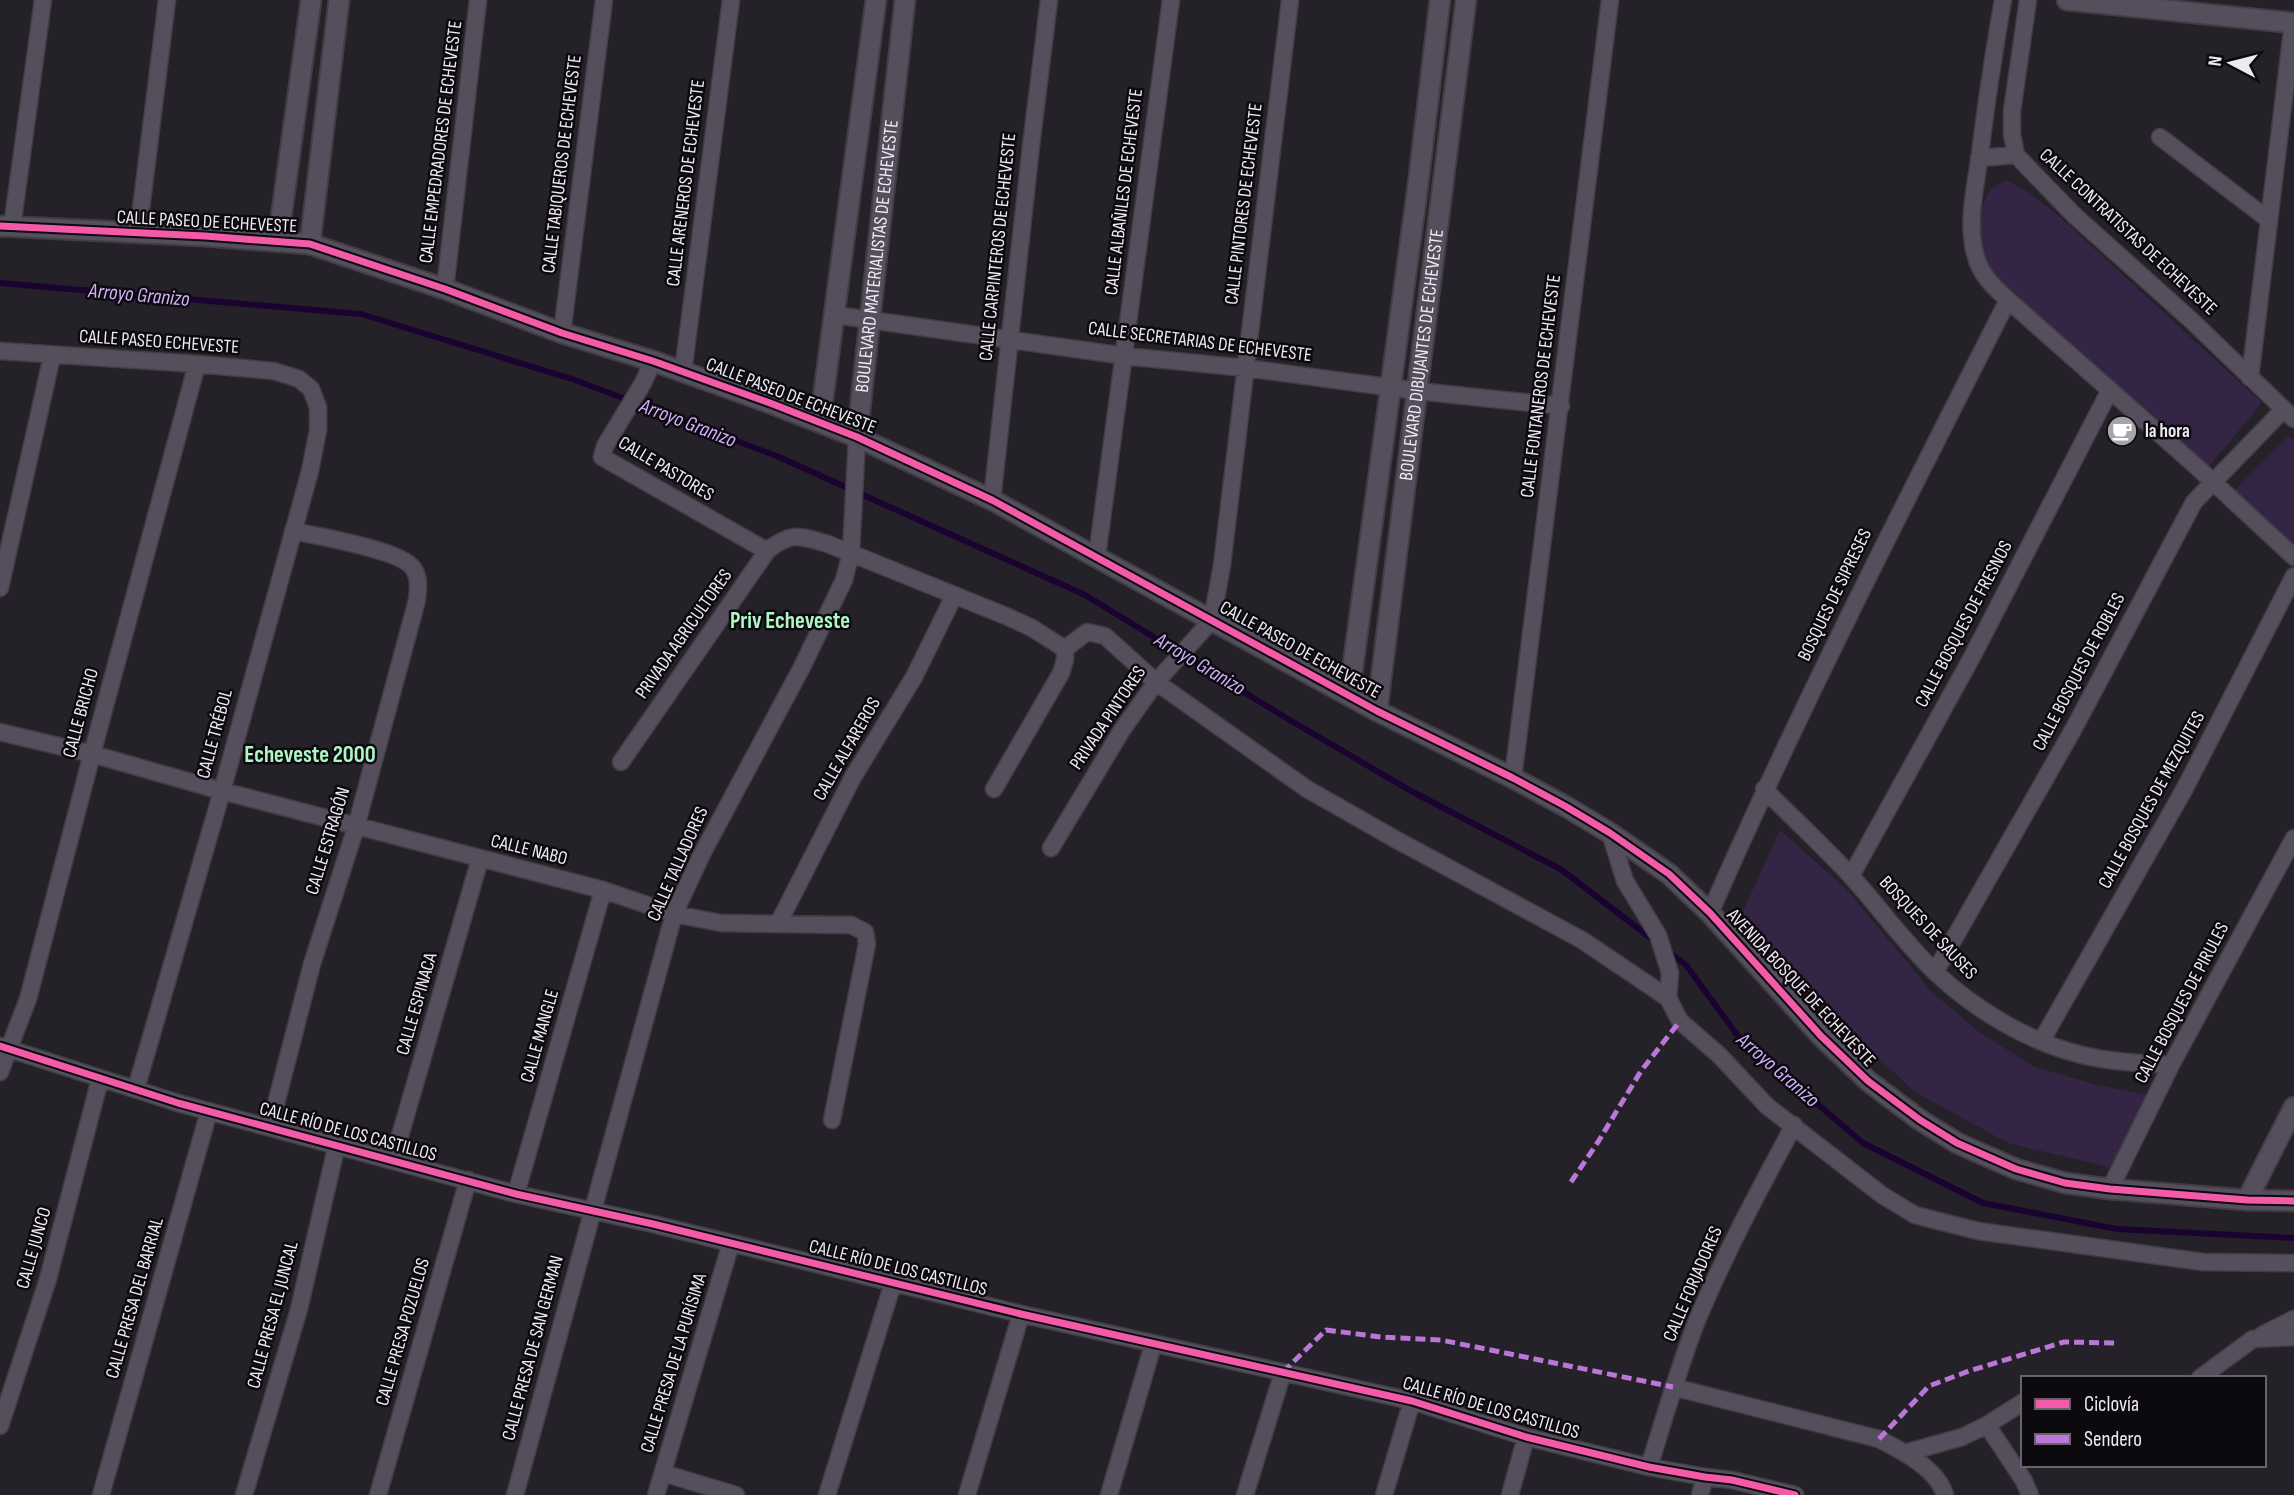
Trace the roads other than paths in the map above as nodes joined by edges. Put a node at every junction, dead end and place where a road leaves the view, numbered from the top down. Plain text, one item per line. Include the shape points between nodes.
1 (43, 0) edge
2 (167, 0) edge
3 (311, 0) edge
4 (339, 0) edge
5 (478, 0) edge
6 (604, 0) edge
7 (731, 0) edge
8 (876, 0) edge
9 (905, 0) edge
10 (1049, 0) edge
11 (1171, 0) edge
12 (1290, 0) edge
13 (1440, 0) edge
14 (1466, 0) edge
15 (1610, 0) edge
16 (2003, 0) edge
17 (2028, 0) edge
18 (2067, 0) edge
19 (2294, 23) edge
20 (2160, 137) dead end
21 (2017, 155) junction
22 (1979, 158) junction
23 (2269, 220) junction
24 (6, 227) edge
25 (138, 233) junction
26 (278, 240) junction
27 (310, 244) junction
28 (445, 289) junction
29 (2008, 300) junction
30 (835, 315) junction
31 (868, 320) junction
32 (562, 333) junction
33 (1009, 340) junction
34 (0, 351) edge
35 (52, 356) junction
36 (1125, 356) junction
37 (653, 361) junction
38 (197, 363) junction
39 (1246, 368) junction
40 (683, 372) junction
41 (2250, 378) junction
42 (1389, 387) junction
43 (311, 389) joint
44 (2110, 390) junction
45 (1417, 391) junction
46 (1560, 406) junction
47 (2289, 414) edge
48 (820, 421) junction
49 (857, 436) junction
50 (2214, 482) junction
51 (992, 500) junction
52 (293, 531) junction
53 (851, 547) junction
54 (767, 551) junction
55 (1097, 556) junction
56 (2294, 557) edge
57 (2294, 576) edge
58 (1, 582) edge
59 (954, 596) junction
60 (1212, 620) junction
61 (1065, 649) junction
62 (1156, 682) junction
63 (1349, 695) junction
64 (1377, 711) junction
65 (0, 732) edge
66 (92, 754) junction
67 (621, 762) dead end
68 (1513, 778) junction
69 (994, 789) dead end
70 (1764, 789) junction
71 (222, 791) junction
72 (356, 827) junction
73 (1610, 833) junction
74 (2294, 838) edge
75 (1051, 848) dead end
76 (480, 859) junction
77 (1851, 876) junction
78 (603, 890) junction
79 (1710, 913) junction
80 (674, 914) junction
81 (778, 924) junction
82 (1935, 972) junction
83 (1668, 998) junction
84 (2042, 1040) junction
85 (4, 1047) edge
86 (2171, 1065) junction
87 (0, 1072) edge
88 (100, 1079) junction
89 (136, 1089) junction
90 (2294, 1107) edge
91 (209, 1111) junction
92 (832, 1120) dead end
93 (1794, 1125) junction
94 (271, 1127) junction
95 (337, 1144) junction
96 (393, 1160) junction
97 (468, 1180) junction
98 (2110, 1189) junction
99 (516, 1194) junction
100 (2247, 1200) junction
101 (2294, 1201) edge
102 (593, 1212) junction
103 (731, 1243) junction
104 (2294, 1263) edge
105 (892, 1283) junction
106 (1021, 1314) junction
107 (2294, 1319) edge
108 (2294, 1337) edge
109 (2253, 1339) junction
110 (1153, 1345) junction
111 (1283, 1372) junction
112 (2203, 1376) edge
113 (1673, 1387) junction
114 (1412, 1401) junction
115 (2021, 1403) edge
116 (1987, 1425) junction
117 (0, 1426) edge
118 (1526, 1437) junction
119 (1905, 1453) junction
120 (1649, 1466) junction
121 (663, 1474) junction
122 (1704, 1477) junction
123 (101, 1495) edge
124 (244, 1495) edge
125 (379, 1495) edge
126 (515, 1495) edge
127 (656, 1495) edge
128 (736, 1495) edge
129 (827, 1495) edge
130 (967, 1495) edge
131 (1110, 1495) edge
132 (1245, 1495) edge
133 (1384, 1495) edge
134 (1510, 1495) edge
135 (1700, 1495) edge
136 (1795, 1495) edge
137 (1945, 1495) edge
138 (2029, 1495) edge

1 - 24 street
2 - 25 street
3 - 26 street
4 - 27 street
5 - 28 street, CALLE EMPEDRADORES DE ECHEVESTE
6 - 32 street, CALLE TABIQUEROS DE ECHEVESTE
7 - 40 street, CALLE ARENEROS DE ECHEVESTE
8 - 30 street, BOULEVARD MATERIALISTAS DE ECHEVESTE
9 - 31 street, BOULEVARD MATERIALISTAS DE ECHEVESTE
10 - 33 street, CALLE CARPINTEROS DE ECHEVESTE
11 - 36 street, CALLE ALBAÑILES DE ECHEVESTE
12 - 39 street, CALLE PINTORES DE ECHEVESTE
13 - 42 street, BOULEVARD DIBUJANTES DE ECHEVESTE
14 - 45 street, BOULEVARD DIBUJANTES DE ECHEVESTE
15 - 46 street, CALLE FONTANEROS DE ECHEVESTE
16 - 22 street
17 - 21 street, CALLE CONTRATISTAS DE ECHEVESTE via 2012,111
18 - 19 street
19 - 23 street
20 - 23 street
21 - 22 street
21 - 41 street, CALLE CONTRATISTAS DE ECHEVESTE via 2074,215
22 - 29 street via 1972,215 1977,261
23 - 41 street
24 - 25 street, CALLE PASEO DE ECHEVESTE
25 - 26 street, CALLE PASEO DE ECHEVESTE
26 - 27 street, CALLE PASEO DE ECHEVESTE
27 - 28 street, CALLE PASEO DE ECHEVESTE
28 - 32 street, CALLE PASEO DE ECHEVESTE
29 - 44 street
29 - 70 street, BOSQUES DE SIPRESES
30 - 31 street, CALLE SECRETARIAS DE ECHEVESTE
30 - 48 street, BOULEVARD MATERIALISTAS DE ECHEVESTE
31 - 33 street, CALLE SECRETARIAS DE ECHEVESTE
31 - 49 street, BOULEVARD MATERIALISTAS DE ECHEVESTE
32 - 37 street, CALLE PASEO DE ECHEVESTE
33 - 36 street, CALLE SECRETARIAS DE ECHEVESTE
33 - 51 street, CALLE CARPINTEROS DE ECHEVESTE
34 - 35 street, CALLE PASEO ECHEVESTE
35 - 38 street, CALLE PASEO ECHEVESTE
35 - 58 street
36 - 39 street, CALLE SECRETARIAS DE ECHEVESTE
36 - 55 street, CALLE ALBAÑILES DE ECHEVESTE
37 - 40 street, CALLE PASEO DE ECHEVESTE
37 - 54 street, CALLE PASTORES via 602,452 604,460
38 - 43 street, CALLE PASEO ECHEVESTE via 274,371 299,379
38 - 66 street, CALLE BRICHO
39 - 42 street, CALLE SECRETARIAS DE ECHEVESTE
39 - 60 street, CALLE PINTORES DE ECHEVESTE
40 - 48 street, CALLE PASEO DE ECHEVESTE
41 - 47 street, CALLE CONTRATISTAS DE ECHEVESTE
42 - 45 street, CALLE SECRETARIAS DE ECHEVESTE
42 - 63 street, BOULEVARD DIBUJANTES DE ECHEVESTE
43 - 52 street, CALLE TRÉBOL via 318,407 318,430
44 - 50 street
44 - 77 street, CALLE BOSQUES DE FRESNOS via 1972,657
45 - 46 street, CALLE SECRETARIAS DE ECHEVESTE
45 - 64 street, BOULEVARD DIBUJANTES DE ECHEVESTE
46 - 68 street, CALLE FONTANEROS DE ECHEVESTE
47 - 50 street, CALLE BOSQUES DE ROBLES
48 - 49 street, CALLE PASEO DE ECHEVESTE
49 - 51 street, CALLE PASEO DE ECHEVESTE
49 - 53 street, BOULEVARD MATERIALISTAS DE ECHEVESTE
50 - 56 street
50 - 82 street, CALLE BOSQUES DE ROBLES via 2194,502 2073,730
51 - 55 street, CALLE PASEO DE ECHEVESTE
52 - 71 street, CALLE TRÉBOL
52 - 72 street, CALLE ESTRAGÓN via 390,555 412,566 418,579 411,628
53 - 54 street, PRIVADA AGRICULTORES via 788,537
53 - 59 street
53 - 80 street, CALLE TALLADORES via 836,598
54 - 67 street, PRIVADA AGRICULTORES
55 - 60 street, CALLE PASEO DE ECHEVESTE
57 - 84 street, CALLE BOSQUES DE MEZQUITES via 2185,789
59 - 61 street via 1032,628
59 - 81 street, CALLE ALFAREROS via 914,677 853,776
60 - 62 street, PRIVADA PINTORES
60 - 63 street, CALLE PASEO DE ECHEVESTE
61 - 62 street via 1087,632 1105,636
61 - 69 street via 1061,673
62 - 75 street, PRIVADA PINTORES
62 - 83 street via 1307,789 1581,940
63 - 64 street, CALLE PASEO DE ECHEVESTE
64 - 68 street, CALLE PASEO DE ECHEVESTE
65 - 66 street, CALLE NABO
66 - 71 street, CALLE NABO
66 - 85 street, CALLE BRICHO via 28,999
68 - 73 street, AVENIDA BOSQUE DE ECHEVESTE
70 - 77 street, BOSQUES DE SAUSES
70 - 79 street, BOSQUES DE SIPRESES
71 - 72 street, CALLE NABO
71 - 89 street, CALLE TRÉBOL
72 - 76 street, CALLE NABO
72 - 94 street, CALLE ESTRAGÓN via 312,964
73 - 79 street, AVENIDA BOSQUE DE ECHEVESTE via 1669,874
73 - 83 street via 1625,881 1658,934 1670,973
74 - 86 street, CALLE BOSQUES DE PIRULES
76 - 78 street, CALLE NABO
76 - 96 street, CALLE ESPINACA
77 - 82 street, BOSQUES DE SAUSES
78 - 80 street, CALLE NABO
78 - 99 street, CALLE MANGLE
79 - 98 street, AVENIDA BOSQUE DE ECHEVESTE via 1821,1036 1868,1081 1920,1120 1957,1143 2016,1169
80 - 81 street, CALLE NABO via 721,923
80 - 102 street, CALLE TALLADORES
81 - 92 street, CALLE NABO via 851,925 866,932
82 - 84 street, BOSQUES DE SAUSES via 1976,1008
83 - 93 street via 1680,1021 1767,1106
84 - 86 street, BOSQUES DE SAUSES via 2080,1055
85 - 87 street, CALLE BRICHO
85 - 88 street, CALLE RÍO DE LOS CASTILLOS
86 - 98 street, CALLE BOSQUES DE PIRULES
88 - 89 street, CALLE RÍO DE LOS CASTILLOS
88 - 117 street, CALLE JUNCO via 48,1279
89 - 91 street, CALLE RÍO DE LOS CASTILLOS
90 - 100 street
91 - 94 street, CALLE RÍO DE LOS CASTILLOS
91 - 123 street, CALLE PRESA DEL BARRIAL
93 - 104 street via 1882,1195 1915,1215 1978,1231 2203,1262
93 - 113 street, CALLE FORJADORES via 1721,1265
94 - 95 street, CALLE RÍO DE LOS CASTILLOS
95 - 96 street, CALLE RÍO DE LOS CASTILLOS
95 - 124 street, CALLE PRESA EL JUNCAL via 299,1309
96 - 97 street, CALLE RÍO DE LOS CASTILLOS
97 - 99 street, CALLE RÍO DE LOS CASTILLOS
97 - 125 street, CALLE PRESA POZUELOS
98 - 100 street, AVENIDA BOSQUE DE ECHEVESTE
99 - 102 street, CALLE RÍO DE LOS CASTILLOS
100 - 101 street, AVENIDA BOSQUE DE ECHEVESTE
102 - 103 street, CALLE RÍO DE LOS CASTILLOS
102 - 126 street, CALLE PRESA DE SAN GERMAN
103 - 105 street, CALLE RÍO DE LOS CASTILLOS
103 - 121 street, CALLE PRESA DE LA PURÍSIMA
105 - 106 street, CALLE RÍO DE LOS CASTILLOS
105 - 129 street
106 - 110 street, CALLE RÍO DE LOS CASTILLOS
106 - 130 street
107 - 109 street
108 - 109 street
109 - 112 street
110 - 111 street, CALLE RÍO DE LOS CASTILLOS
110 - 131 street
111 - 114 street, CALLE RÍO DE LOS CASTILLOS
111 - 132 street
113 - 119 street via 1879,1439
113 - 120 street, CALLE FORJADORES
114 - 118 street, CALLE RÍO DE LOS CASTILLOS
114 - 133 street
115 - 116 street
116 - 119 street
116 - 138 street
118 - 120 street, CALLE RÍO DE LOS CASTILLOS
118 - 134 street
119 - 137 street via 1939,1480
120 - 122 street, CALLE RÍO DE LOS CASTILLOS
121 - 127 street, CALLE PRESA DE LA PURÍSIMA
121 - 128 street
122 - 135 street
122 - 136 street, CALLE RÍO DE LOS CASTILLOS

